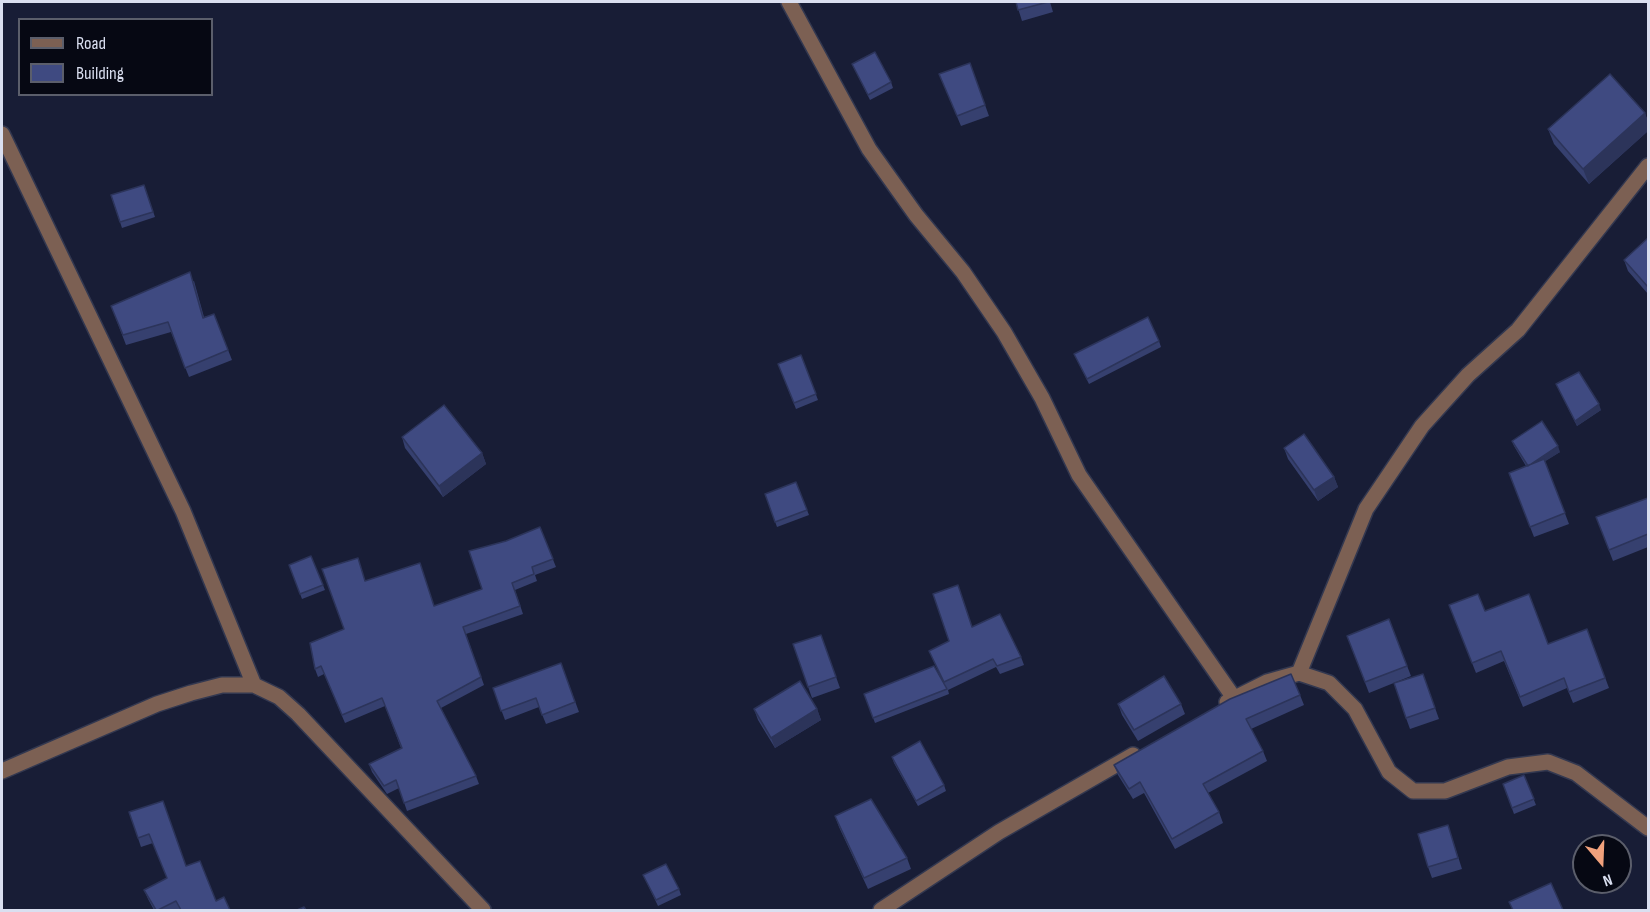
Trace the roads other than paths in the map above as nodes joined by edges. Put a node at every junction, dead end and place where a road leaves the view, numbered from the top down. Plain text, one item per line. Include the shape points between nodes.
1 (789, 2) edge
2 (2, 134) edge
3 (1648, 166) edge
4 (1299, 674) junction
5 (254, 685) junction
6 (1234, 698) junction
7 (1214, 709) edge
8 (1144, 749) edge
9 (2, 771) edge
10 (1648, 828) edge
11 (483, 910) edge
12 (881, 910) edge

1 - 6 street via 870,149 1004,332 1042,398 1079,476
2 - 5 street via 183,511
3 - 4 street via 1518,330 1468,375 1422,426 1366,509
4 - 6 street via 1267,682
4 - 10 street via 1336,689 1355,709 1389,772 1413,791 1445,791 1508,768 1548,762 1576,772
5 - 9 street via 222,685 180,696
5 - 11 street via 279,697 298,714
6 - 7 street
8 - 12 street via 999,832

